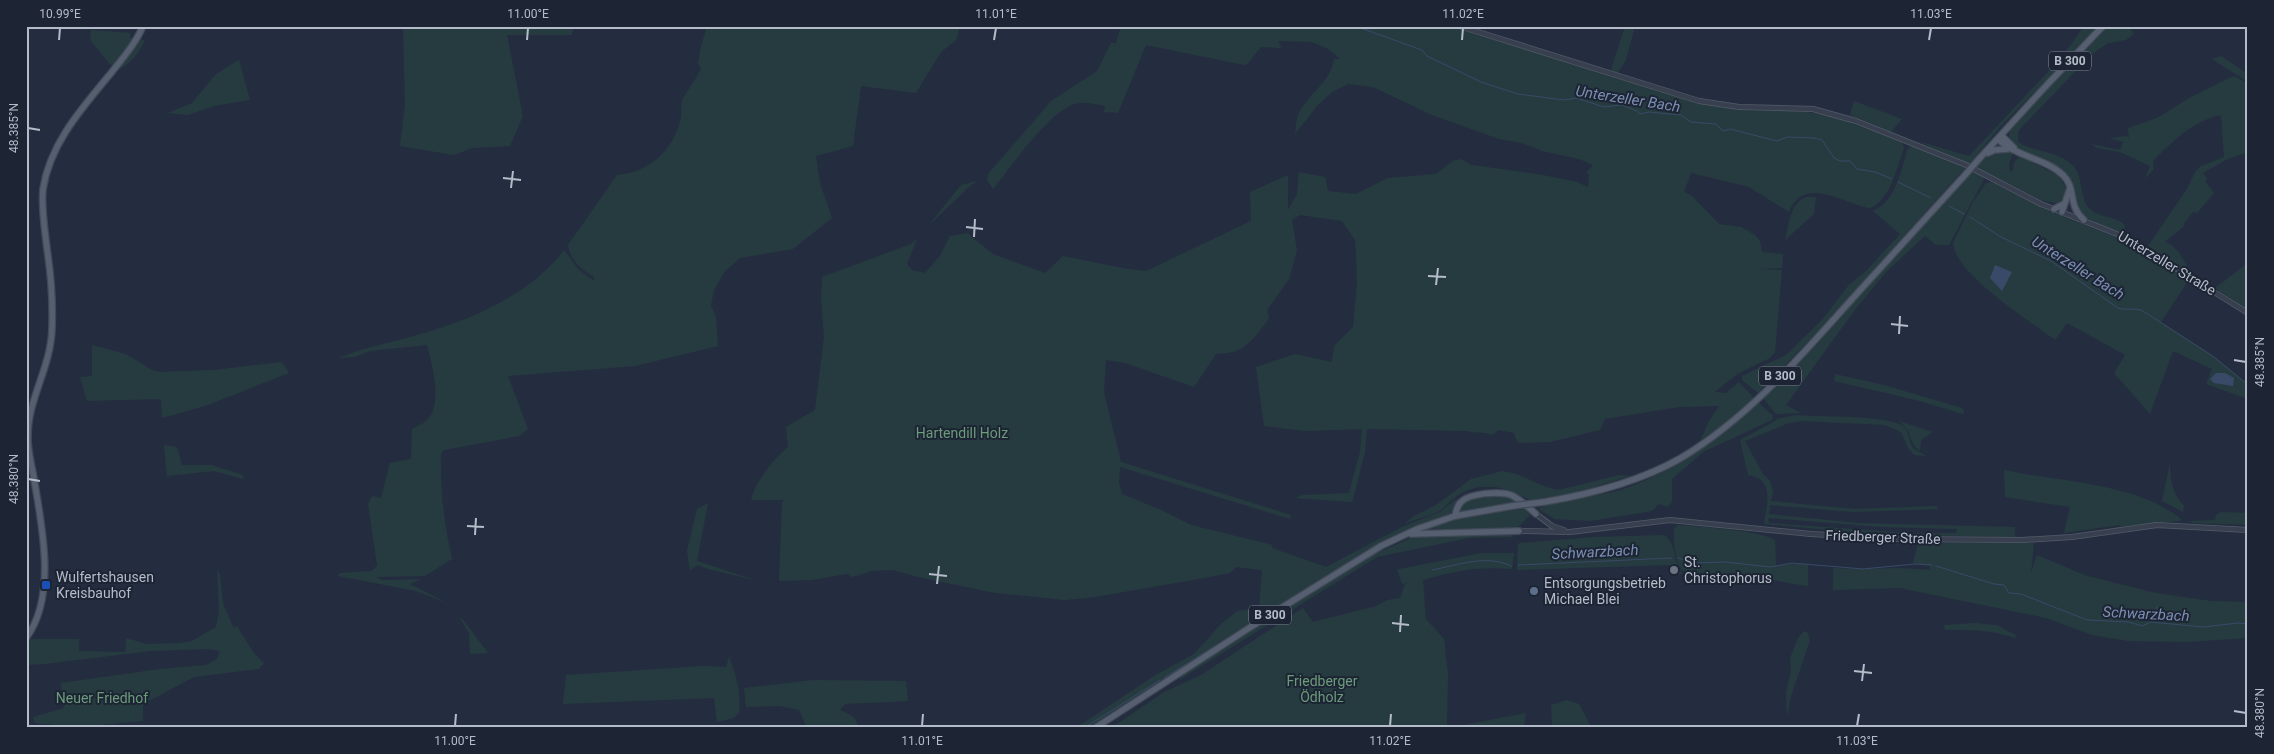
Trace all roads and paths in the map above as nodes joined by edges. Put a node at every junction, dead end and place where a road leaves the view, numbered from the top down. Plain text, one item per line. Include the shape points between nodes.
1 (143, 26) edge
2 (1459, 26) edge
3 (2104, 26) edge
4 (1999, 137) junction
5 (2011, 149) junction
6 (2021, 154) junction
7 (1980, 158) junction
8 (2070, 186) junction
9 (2072, 198) junction
10 (2064, 204) junction
11 (2054, 209) junction
12 (2062, 212) junction
13 (2084, 220) junction
14 (2248, 313) edge
15 (27, 440) edge
16 (28, 454) edge
17 (1536, 514) joint
18 (1455, 516) junction
19 (2248, 530) edge
20 (1519, 531) joint
21 (1570, 532) junction
22 (1401, 536) junction
23 (26, 638) edge
24 (1095, 728) edge

1 - 15 main road via 119,63 76,116 56,151 45,181 43,201 52,328 48,362 29,418
2 - 11 street, Unterzeller Straße via 1699,101 1738,107 1831,112 1966,165
3 - 4 main road, B 300
4 - 5 main road
4 - 6 main road
4 - 7 main road, B 300
5 - 6 main road
5 - 7 main road via 1994,150
6 - 8 main road via 2061,173
7 - 18 main road, B 300, bridge via 1776,382 1723,429 1648,474 1593,492
8 - 9 main road
8 - 10 main road
9 - 12 main road
9 - 13 main road via 2074,208
10 - 11 main road
10 - 12 main road
11 - 12 street, Unterzeller Straße
12 - 13 street, Unterzeller Straße
13 - 14 street, Unterzeller Straße via 2139,244
15 - 16 main road
16 - 23 main road via 39,517 44,573 38,616
17 - 18 main road via 1511,495 1492,493 1465,498
17 - 21 street via 1552,526
18 - 22 main road, B 300
19 - 21 street, Friedberger Straße via 2158,526 2022,540 1900,539 1670,520
20 - 21 street, Friedberger Straße
20 - 22 main road
22 - 24 main road, B 300 via 1246,630

